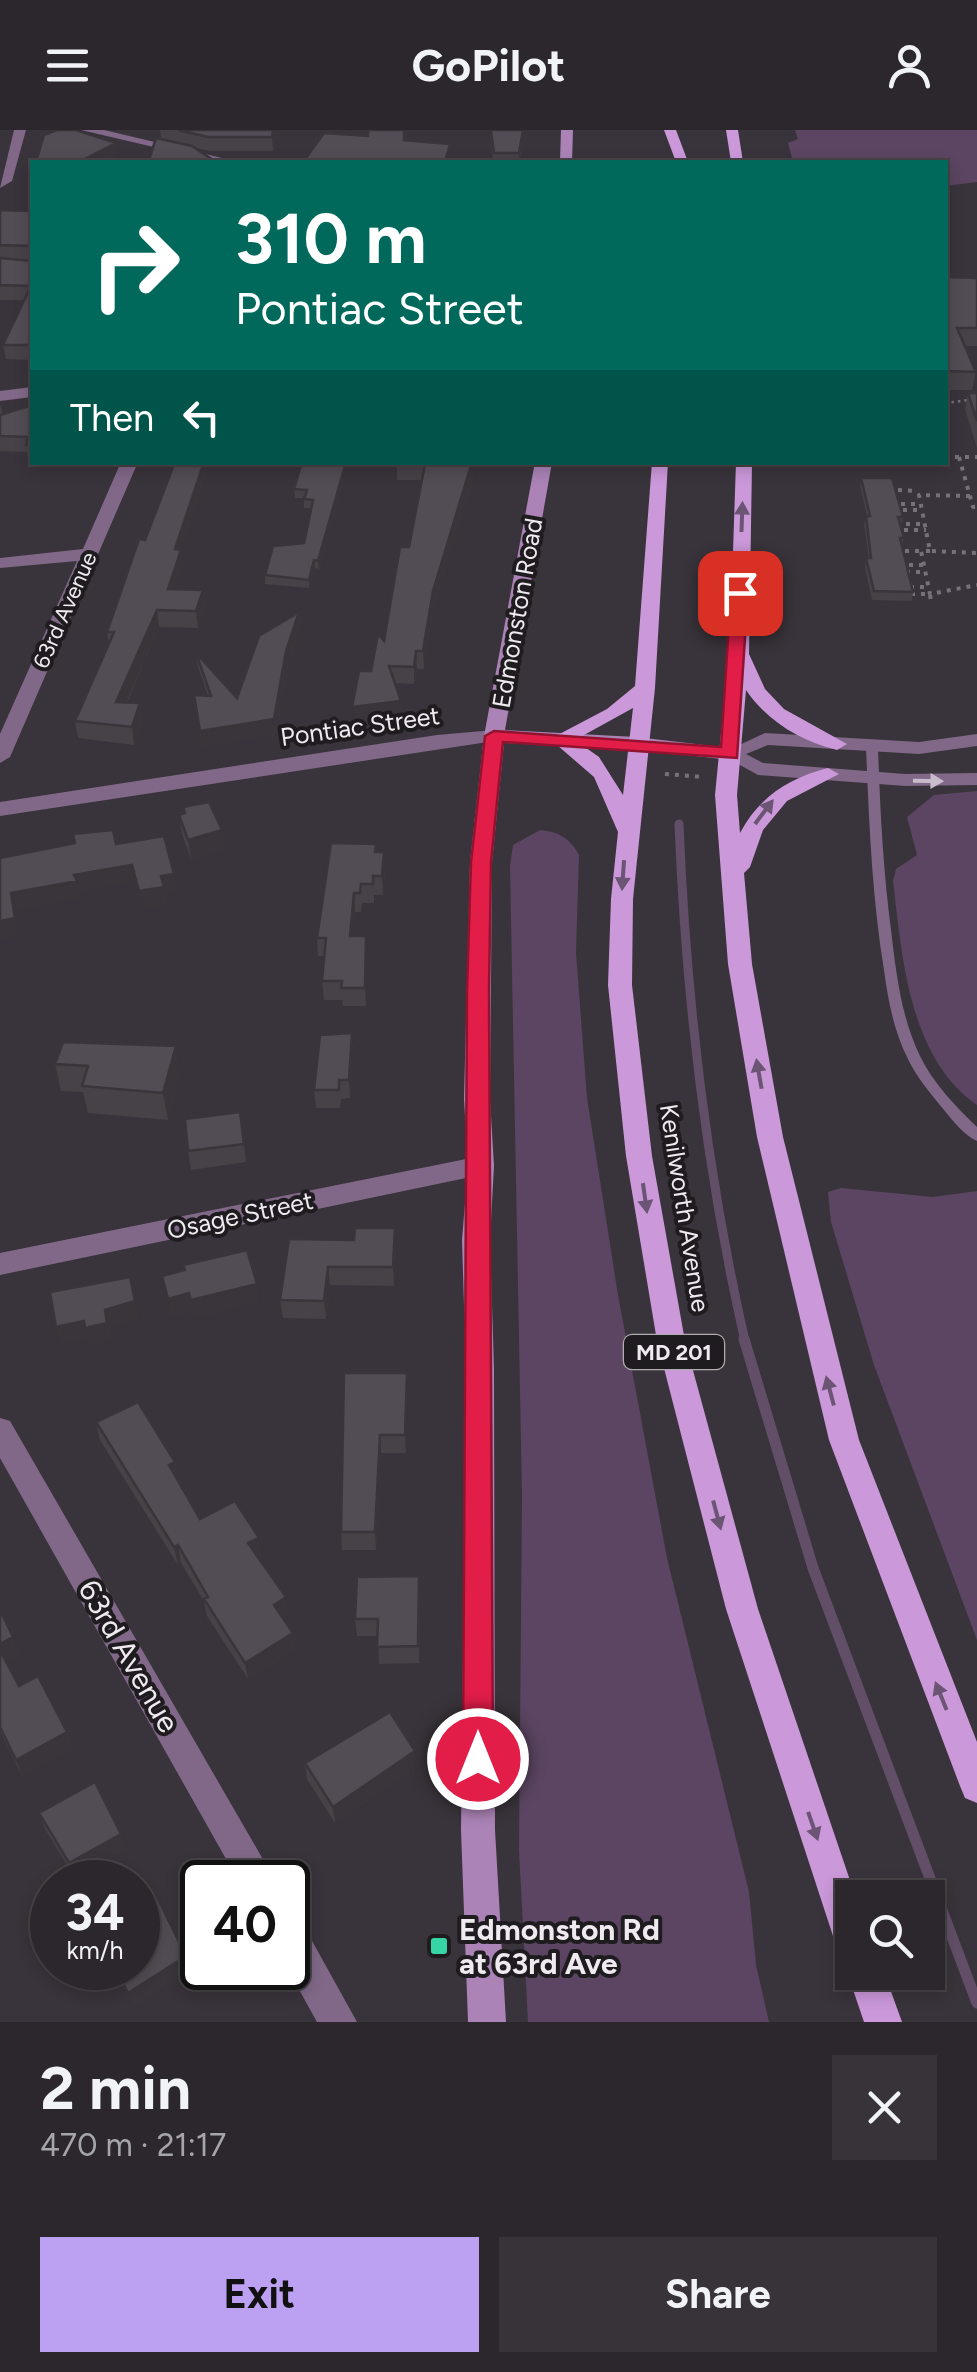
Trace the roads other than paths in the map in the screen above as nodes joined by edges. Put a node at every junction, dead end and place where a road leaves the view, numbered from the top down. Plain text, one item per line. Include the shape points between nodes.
1 (20, 130) edge
2 (87, 130) edge
3 (567, 130) edge
4 (670, 130) edge
5 (684, 130) edge
6 (732, 130) edge
7 (748, 130) edge
8 (224, 160) edge
9 (566, 160) edge
10 (681, 160) edge
11 (682, 160) edge
12 (740, 160) edge
13 (741, 160) edge
14 (0, 184) edge
15 (30, 392) edge
16 (0, 396) edge
17 (129, 465) edge
18 (543, 465) edge
19 (660, 465) edge
20 (744, 465) edge
21 (90, 554) junction
22 (0, 563) edge
23 (740, 642) junction
24 (645, 688) junction
25 (502, 696) junction
26 (494, 736) junction
27 (555, 738) junction
28 (977, 740) edge
29 (636, 743) junction
30 (837, 744) junction
31 (872, 746) junction
32 (730, 754) junction
33 (0, 757) edge
34 (828, 774) junction
35 (874, 778) junction
36 (977, 779) edge
37 (0, 809) edge
38 (626, 827) junction
39 (735, 881) junction
40 (977, 1136) edge
41 (481, 1166) junction
42 (0, 1264) edge
43 (0, 1430) edge
44 (977, 1786) edge
45 (245, 1860) edge
46 (835, 1888) edge
47 (310, 1973) edge
48 (871, 1990) edge
49 (338, 2022) edge
50 (486, 2022) edge
51 (883, 2022) edge

1 - 14 street
2 - 8 street
3 - 9 street
4 - 10 main road
5 - 11 main road
6 - 12 main road
7 - 13 main road
15 - 16 street
17 - 21 street, 63rd Avenue
18 - 25 street, Edmonston Road
19 - 24 main road, Kenilworth Avenue / MD 201
23 -> 20 main road
21 - 22 street
21 - 33 street, 63rd Avenue
23 - 30 main road via 748,680 772,712
23 - 32 main road
24 - 27 main road via 614,713
24 - 29 main road, Kenilworth Avenue / MD 201
25 - 26 street, Edmonston Road
25 - 27 street
26 - 27 street, Pontiac Street
26 - 37 street, Pontiac Street
26 - 41 street, Edmonston Road via 481,862
27 - 29 street, Pontiac Street
27 - 38 main road via 604,776
28 - 31 street
29 - 32 street, Pontiac Street
29 - 38 main road, Kenilworth Avenue / MD 201
30 - 31 street
30 - 32 street via 765,739
31 - 35 lane
32 - 34 street via 758,769
32 - 39 main road via 726,795
34 - 35 street
39 -> 34 main road via 764,806
35 -> 36 street
35 - 40 lane via 881,880 905,1036 926,1075
38 -> 46 main road, Kenilworth Avenue / MD 201 via 620,985 667,1324 742,1610
44 -> 39 main road via 844,1440 770,1137 740,964
41 - 42 street, Osage Street
41 - 50 street, Edmonston Road via 478,1830
43 - 45 street, 63rd Avenue
47 - 49 street
48 - 51 main road

